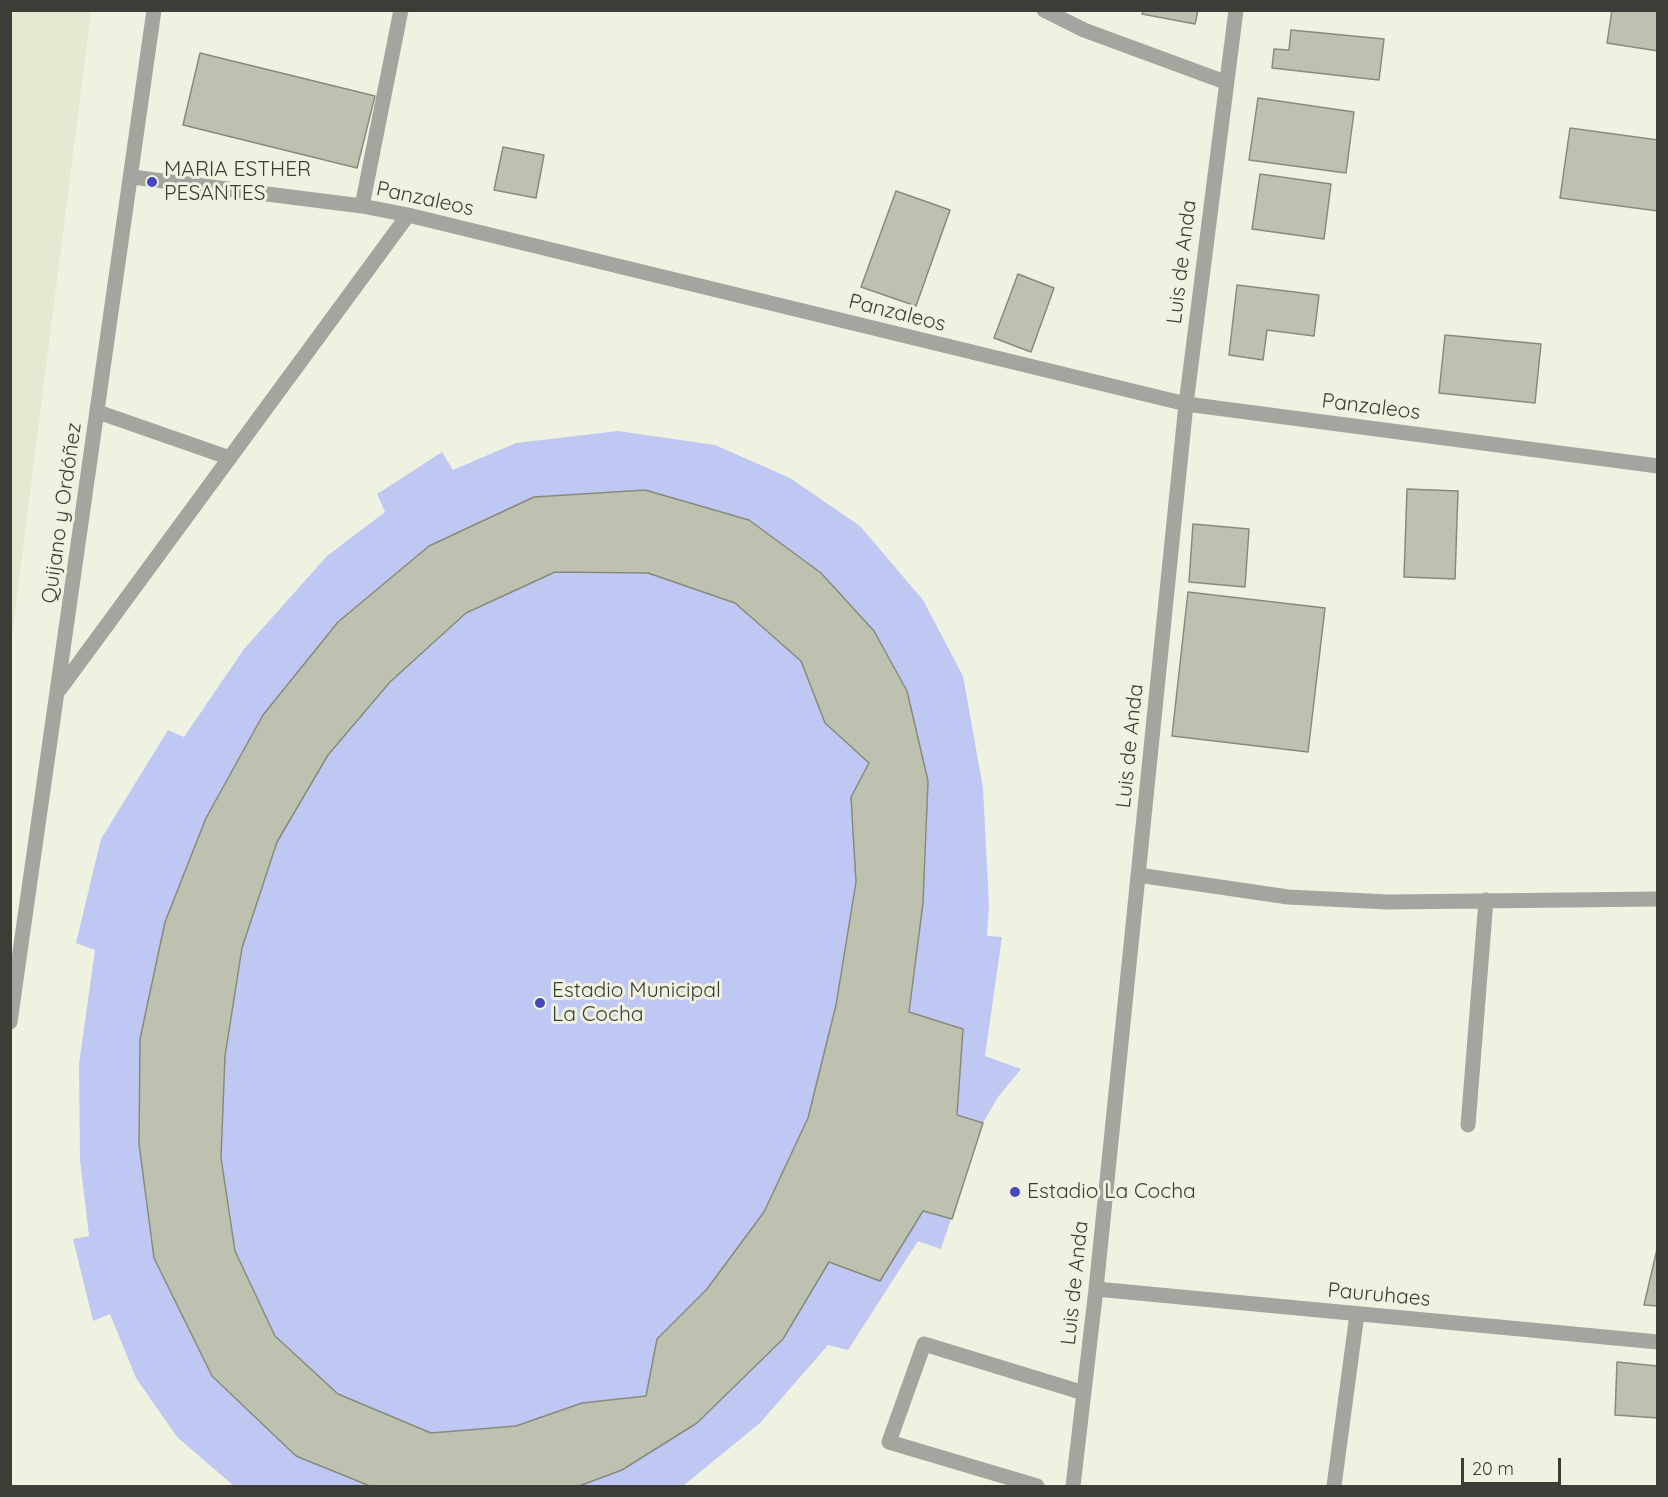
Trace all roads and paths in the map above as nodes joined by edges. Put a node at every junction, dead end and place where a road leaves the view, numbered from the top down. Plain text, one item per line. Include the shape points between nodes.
1 (154, 10) edge
2 (401, 10) edge
3 (1044, 10) edge
4 (1236, 10) edge
5 (1225, 82) junction
6 (132, 177) junction
7 (362, 207) junction
8 (408, 215) junction
9 (1186, 404) junction
10 (98, 412) junction
11 (230, 458) junction
12 (1658, 466) edge
13 (58, 692) junction
14 (1138, 875) junction
15 (1658, 898) edge
16 (1486, 900) junction
17 (10, 1022) edge
18 (1468, 1125) dead end
19 (1096, 1289) junction
20 (1357, 1314) junction
21 (1658, 1342) edge
22 (1084, 1392) junction
23 (1037, 1486) edge
24 (1073, 1486) edge
25 (1334, 1486) edge

1 - 6 street, Quijano y Ordóñez
2 - 7 street
3 - 5 street via 1084,30
4 - 5 street, Luis de Anda
5 - 9 street, Luis de Anda
6 - 7 street, Panzaleos
6 - 10 street, Quijano y Ordóñez
7 - 8 street, Panzaleos
8 - 9 street, Panzaleos
8 - 11 street
9 - 12 street, Panzaleos
9 - 14 street, Luis de Anda
10 - 11 street
10 - 13 street, Quijano y Ordóñez
11 - 13 street
13 - 17 street, Quijano y Ordóñez
14 - 16 street via 1288,897 1388,902
14 - 19 street, Luis de Anda
15 - 16 street
16 - 18 street
19 - 20 street, Pauruhaes
19 - 22 street, Luis de Anda
20 - 21 street, Pauruhaes
20 - 25 street
22 - 23 street via 924,1344 889,1442
22 - 24 street, Luis de Anda

